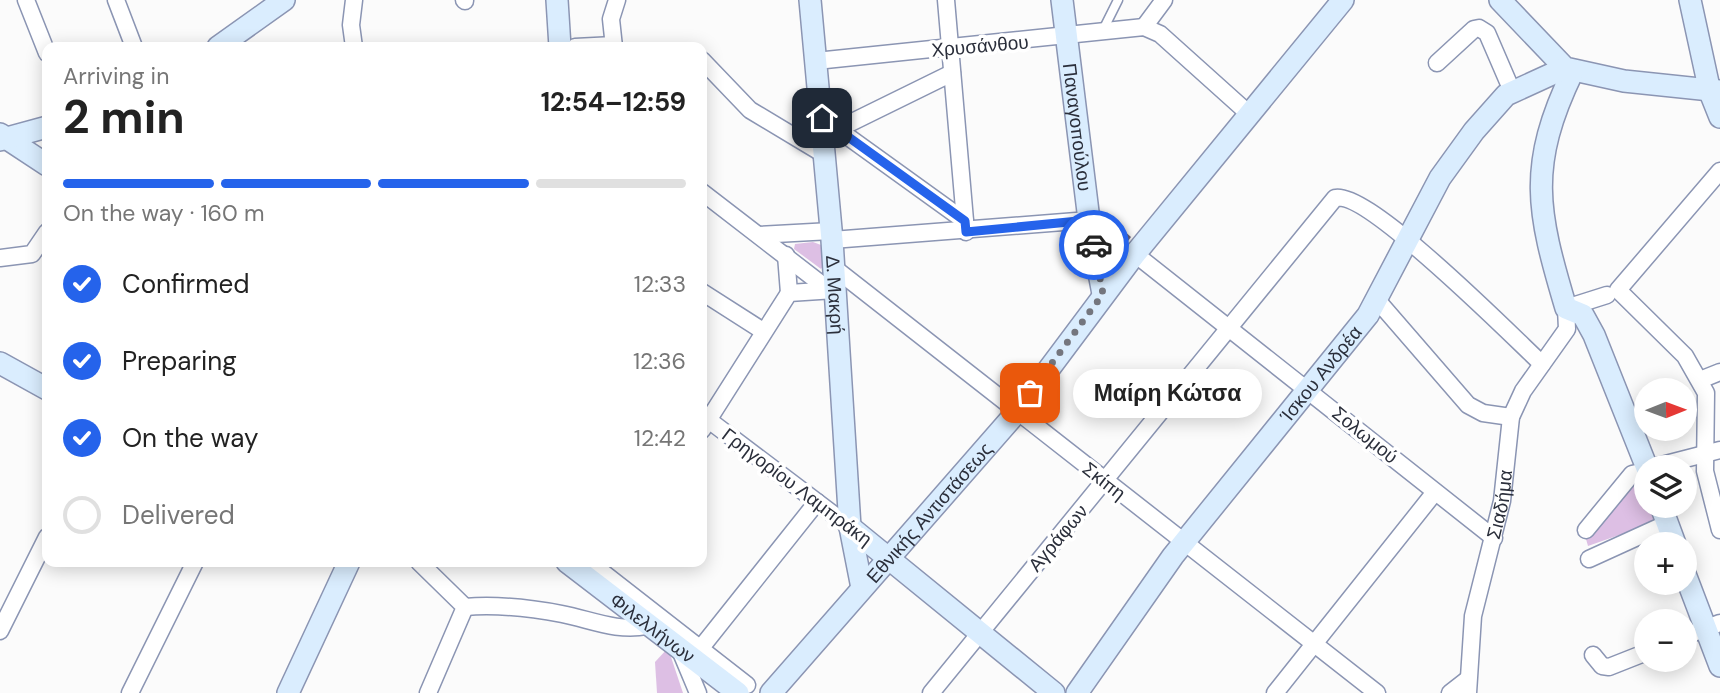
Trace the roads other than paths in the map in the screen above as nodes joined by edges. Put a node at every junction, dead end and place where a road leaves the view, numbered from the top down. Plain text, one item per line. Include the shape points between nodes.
1 (26, 0) edge
2 (116, 0) edge
3 (284, 0) edge
4 (354, 0) edge
5 (557, 0) edge
6 (617, 0) edge
7 (810, 0) edge
8 (946, 0) edge
9 (1062, 0) edge
10 (1118, 0) edge
11 (1164, 0) edge
12 (1500, 0) edge
13 (1690, 0) edge
14 (1336, 3) edge
15 (1144, 27) junction
16 (1101, 33) junction
17 (1067, 37) junction
18 (43, 42) edge
19 (132, 42) edge
20 (225, 42) edge
21 (353, 42) edge
22 (560, 42) edge
23 (614, 42) edge
24 (950, 49) junction
25 (816, 61) junction
26 (1437, 63) dead end
27 (707, 65) edge
28 (1569, 69) junction
29 (952, 73) junction
30 (1512, 91) junction
31 (1715, 92) edge
32 (1248, 113) junction
33 (1720, 117) edge
34 (830, 124) junction
35 (42, 128) edge
36 (2, 137) edge
37 (825, 155) junction
38 (42, 162) edge
39 (1720, 171) edge
40 (707, 196) edge
41 (1089, 220) junction
42 (966, 227) junction
43 (760, 235) junction
44 (831, 236) junction
45 (42, 239) edge
46 (1409, 239) junction
47 (1135, 254) junction
48 (786, 255) junction
49 (0, 258) edge
50 (833, 267) junction
51 (832, 290) junction
52 (789, 293) junction
53 (1103, 294) junction
54 (707, 295) edge
55 (1607, 295) dead end
56 (1377, 300) junction
57 (1566, 318) junction
58 (1230, 328) junction
59 (763, 331) junction
60 (0, 363) edge
61 (1542, 364) junction
62 (1720, 372) edge
63 (1700, 380) junction
64 (42, 386) edge
65 (1308, 389) junction
66 (1016, 413) junction
67 (707, 416) edge
68 (1511, 417) junction
69 (707, 423) edge
70 (1713, 451) edge
71 (1642, 455) edge
72 (1634, 474) edge
73 (1104, 481) junction
74 (1435, 492) junction
75 (817, 502) junction
76 (1657, 518) edge
77 (850, 527) junction
78 (1586, 530) dead end
79 (1720, 530) edge
80 (1494, 538) junction
81 (1184, 543) junction
82 (42, 546) edge
83 (888, 557) junction
84 (1590, 559) dead end
85 (193, 567) edge
86 (347, 567) edge
87 (424, 567) edge
88 (596, 570) edge
89 (862, 588) junction
90 (1692, 595) edge
91 (465, 607) junction
92 (5, 610) edge
93 (647, 626) junction
94 (1703, 629) edge
95 (0, 631) edge
96 (979, 632) junction
97 (677, 645) junction
98 (1314, 645) junction
99 (700, 649) junction
100 (1593, 655) dead end
101 (1634, 657) edge
102 (1720, 666) edge
103 (1468, 686) edge
104 (743, 689) edge
105 (130, 693) edge
106 (288, 693) edge
107 (428, 693) edge
108 (698, 693) edge
109 (771, 693) edge
110 (930, 693) edge
111 (1054, 693) edge
112 (1077, 693) edge
113 (1275, 693) edge
114 (1377, 693) edge
115 (1450, 693) edge

1 - 18 street
2 - 19 street
3 - 20 street
4 - 21 street
5 - 22 street
6 - 23 street via 611,19
7 - 25 street, Δ. Μακρή
8 - 24 street
9 - 17 street, Παναγοπούλου
10 - 16 lane
11 - 15 street
12 - 28 street
13 - 31 street
14 - 32 street, Εθνικής Αντιστάσεως
15 - 16 street, Χρυσάνθου
15 - 32 street via 1160,34
16 - 17 street, Χρυσάνθου
17 - 24 street, Χρυσάνθου
17 - 41 street, Παναγοπούλου
24 - 25 street, Χρυσάνθου
24 - 29 street
25 - 34 street, Δ. Μακρή
26 - 30 street via 1479,28 1487,33
27 - 37 street via 750,110
28 - 30 street, Ίσκου Ανδρέα
28 - 31 street
28 - 57 street via 1539,186
29 - 34 street
29 - 42 street
30 - 46 street, Ίσκου Ανδρέα via 1495,105 1454,157
31 - 33 street
32 - 47 street, Εθνικής Αντιστάσεως
34 - 37 street, Δ. Μακρή
34 - 42 street
35 - 36 street
36 - 38 street
37 - 44 street, Δ. Μακρή
39 - 63 street via 1618,290 1685,356
40 - 43 street
41 - 42 street
41 - 53 street, Παναγοπούλου
42 - 44 street
43 - 44 street
43 - 48 street
44 - 50 street, Δ. Μακρή
45 - 49 street via 32,254
46 - 56 street, Ίσκου Ανδρέα
46 - 58 street, Αγράφων via 1349,200 1335,198
46 - 61 street
47 - 53 street, Εθνικής Αντιστάσεως
47 - 58 street, Σολωμού
48 - 51 street
48 - 52 street
50 - 51 street, Δ. Μακρή
50 - 66 street, Σκίπη
51 - 52 street
51 - 77 street, Δ. Μακρή
52 - 59 street
53 - 66 street, Εθνικής Αντιστάσεως
54 - 59 street
55 - 57 street
56 - 65 street, Ίσκου Ανδρέα
56 - 68 street via 1468,405 1483,413
57 - 61 street, Σιαδήμα
57 - 71 street via 1583,315
58 - 65 street, Σολωμού
58 - 73 street, Αγράφων
59 - 67 street
60 - 64 street
61 - 68 street, Σιαδήμα
62 - 63 street
63 - 70 street
65 - 74 street, Σολωμού
65 - 81 street, Ίσκου Ανδρέα
66 - 73 street, Σκίπη
66 - 83 street, Εθνικής Αντιστάσεως
68 - 80 street, Σιαδήμα
69 - 75 street, Γρηγορίου Λαμπράκη
70 - 79 street via 1706,480
72 - 78 street
73 - 81 street, Σκίπη
73 - 96 street, Αγράφων
74 - 80 street, Σολωμού
74 - 98 street
75 - 77 street, Γρηγορίου Λαμπράκη
75 - 99 street
76 - 84 street
77 - 83 street, Γρηγορίου Λαμπράκη
77 - 89 street, Δ. Μακρή
80 - 103 street, Σιαδήμα via 1473,616
81 - 98 street, Σκίπη
81 - 112 street, Ίσκου Ανδρέα
82 - 92 street
83 - 89 street, Εθνικής Αντιστάσεως
83 - 96 street, Γρηγορίου Λαμπράκη
85 - 105 street
86 - 106 street
87 - 91 street
88 - 93 street, Φιλελλήνων
88 - 99 street
89 - 109 street, Εθνικής Αντιστάσεως
90 - 94 street
91 - 93 street via 508,606 623,628
91 - 107 street
92 - 95 street
93 - 97 street, Φιλελλήνων
94 - 102 street
96 - 110 street, Αγράφων
96 - 111 street, Γρηγορίου Λαμπράκη
97 - 104 street, Φιλελλήνων
97 - 108 street
98 - 113 street
98 - 114 street, Σκίπη
99 - 104 street
100 - 101 street via 1609,667
103 - 115 street

